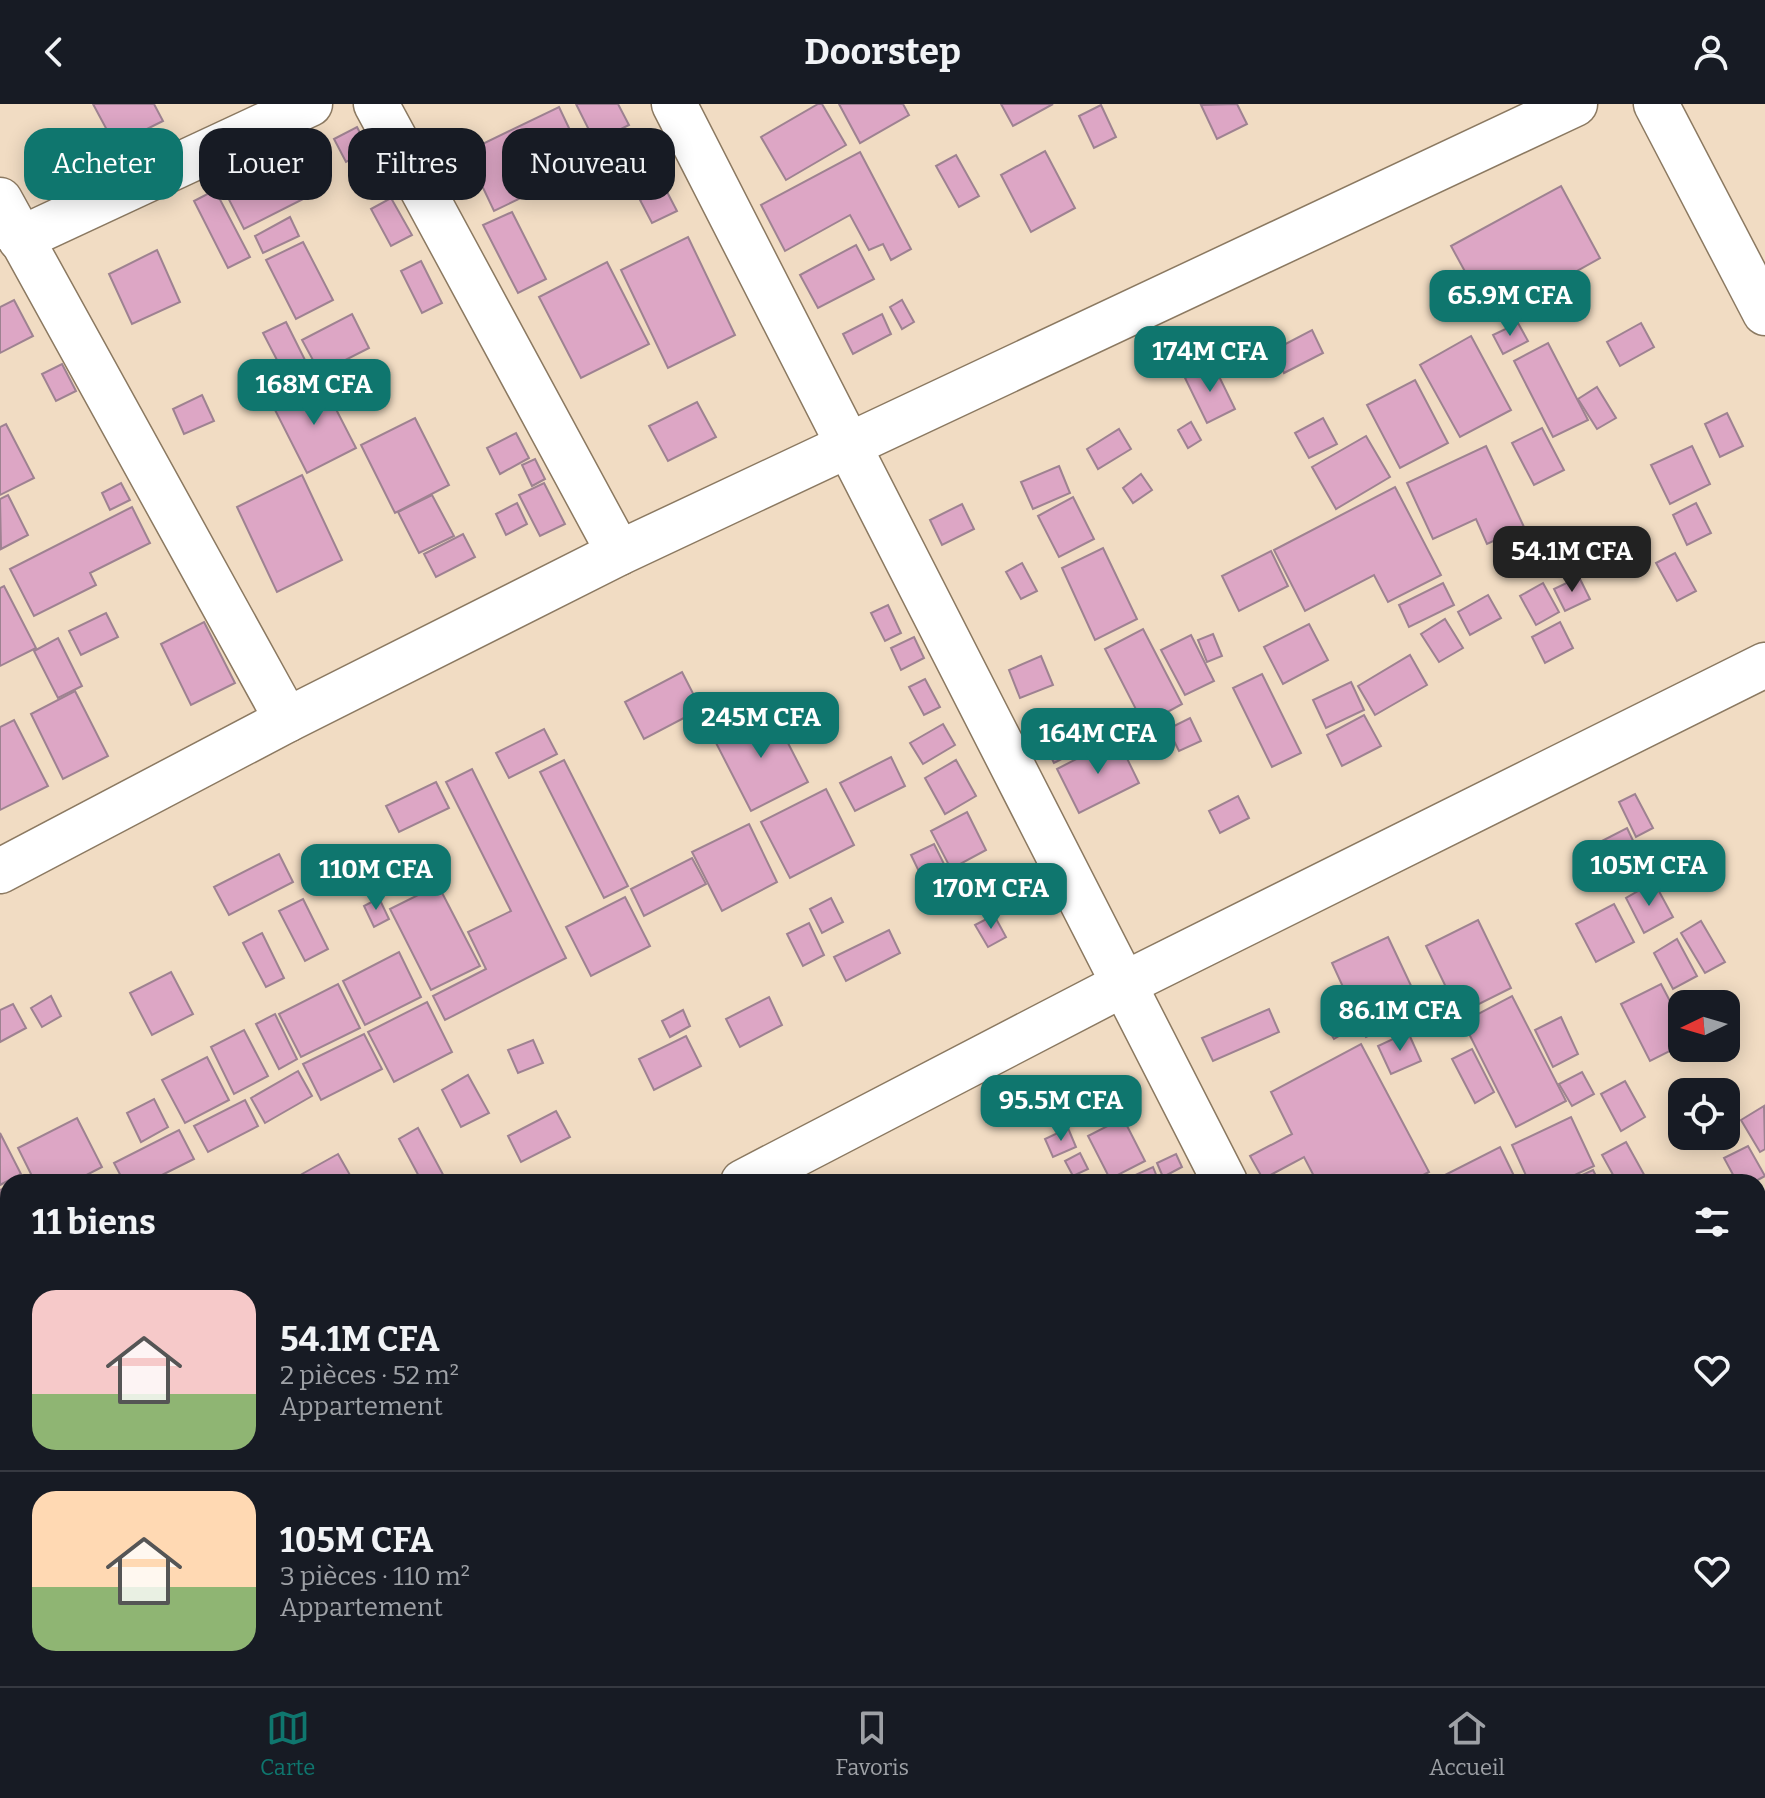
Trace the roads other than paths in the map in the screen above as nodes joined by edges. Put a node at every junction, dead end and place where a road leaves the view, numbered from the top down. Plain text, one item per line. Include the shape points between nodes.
1 (310, 104) edge
2 (376, 104) edge
3 (674, 104) edge
4 (1575, 104) edge
5 (1656, 104) edge
6 (0, 200) edge
7 (20, 239) junction
8 (1765, 313) edge
9 (848, 446) junction
10 (619, 553) junction
11 (1765, 665) edge
12 (287, 720) junction
13 (0, 871) edge
14 (1124, 984) junction
15 (758, 1174) edge
16 (1221, 1174) edge

1 - 7 street
2 - 10 street
3 - 9 street
4 - 9 street
5 - 8 street
6 - 7 street
7 - 12 street
9 - 10 street
9 - 14 street
10 - 12 street
11 - 14 street
12 - 13 street
14 - 15 street
14 - 16 street

